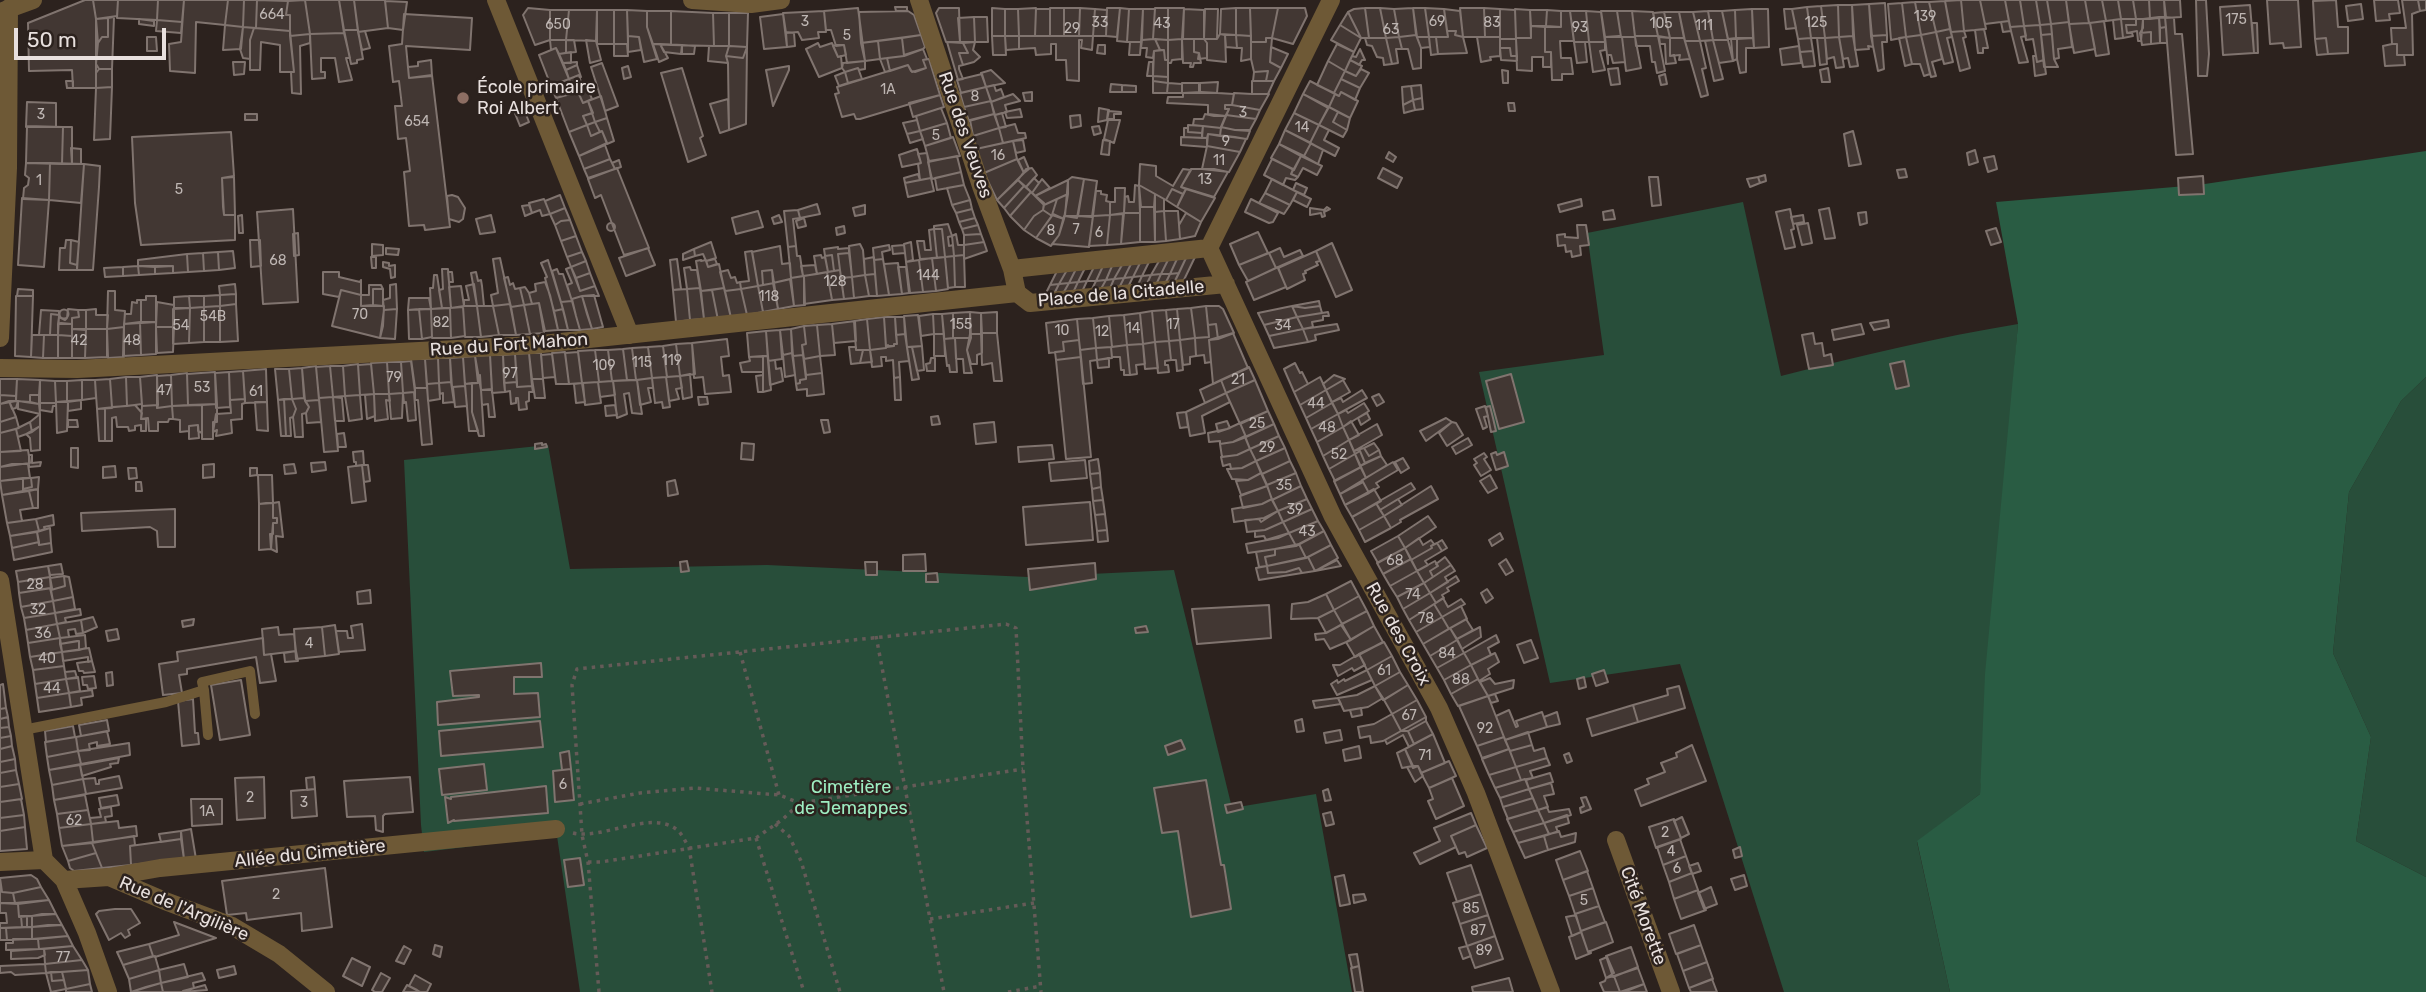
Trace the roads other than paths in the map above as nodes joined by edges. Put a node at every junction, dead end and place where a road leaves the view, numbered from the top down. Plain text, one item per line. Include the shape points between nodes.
1 (33, 0) edge
2 (496, 0) edge
3 (692, 0) edge
4 (781, 0) edge
5 (919, 0) edge
6 (1331, 0) edge
7 (5, 10) edge
8 (1209, 248) junction
9 (1012, 268) junction
10 (1226, 284) junction
11 (1017, 293) junction
12 (630, 335) junction
13 (0, 338) edge
14 (0, 368) edge
15 (0, 580) edge
16 (204, 690) junction
17 (255, 714) dead end
18 (23, 730) junction
19 (208, 735) dead end
20 (556, 829) road end
21 (1616, 840) dead end
22 (44, 860) junction
23 (0, 862) edge
24 (110, 877) junction
25 (64, 880) junction
26 (107, 992) edge
27 (326, 992) edge
28 (1552, 992) edge
29 (1671, 992) edge

1 - 7 street
2 - 12 street
3 - 4 street via 751,4
5 - 9 street, Rue des Veuves
6 - 8 street
7 - 13 street via 8,168
8 - 9 street, Place de la Citadelle
8 - 10 street, Place de la Citadelle
9 - 11 street, Place de la Citadelle
10 - 11 street, Place de la Citadelle via 1030,303
10 - 28 street, Rue des Croix via 1333,517 1438,708 1476,793
11 - 12 street, Rue du Fort Mahon
12 - 14 street, Rue du Fort Mahon via 533,345 105,368
15 - 18 street
16 - 17 lane via 202,682 250,671
16 - 18 lane via 166,702
16 - 19 lane
18 - 22 street
20 - 24 street, Allée du Cimetière via 160,868
21 - 29 street, Cité Morette
22 - 23 street
22 - 25 street
24 - 25 street, Allée du Cimetière
24 - 27 street, Rue de l'Argilière via 232,926 279,954
25 - 26 street

